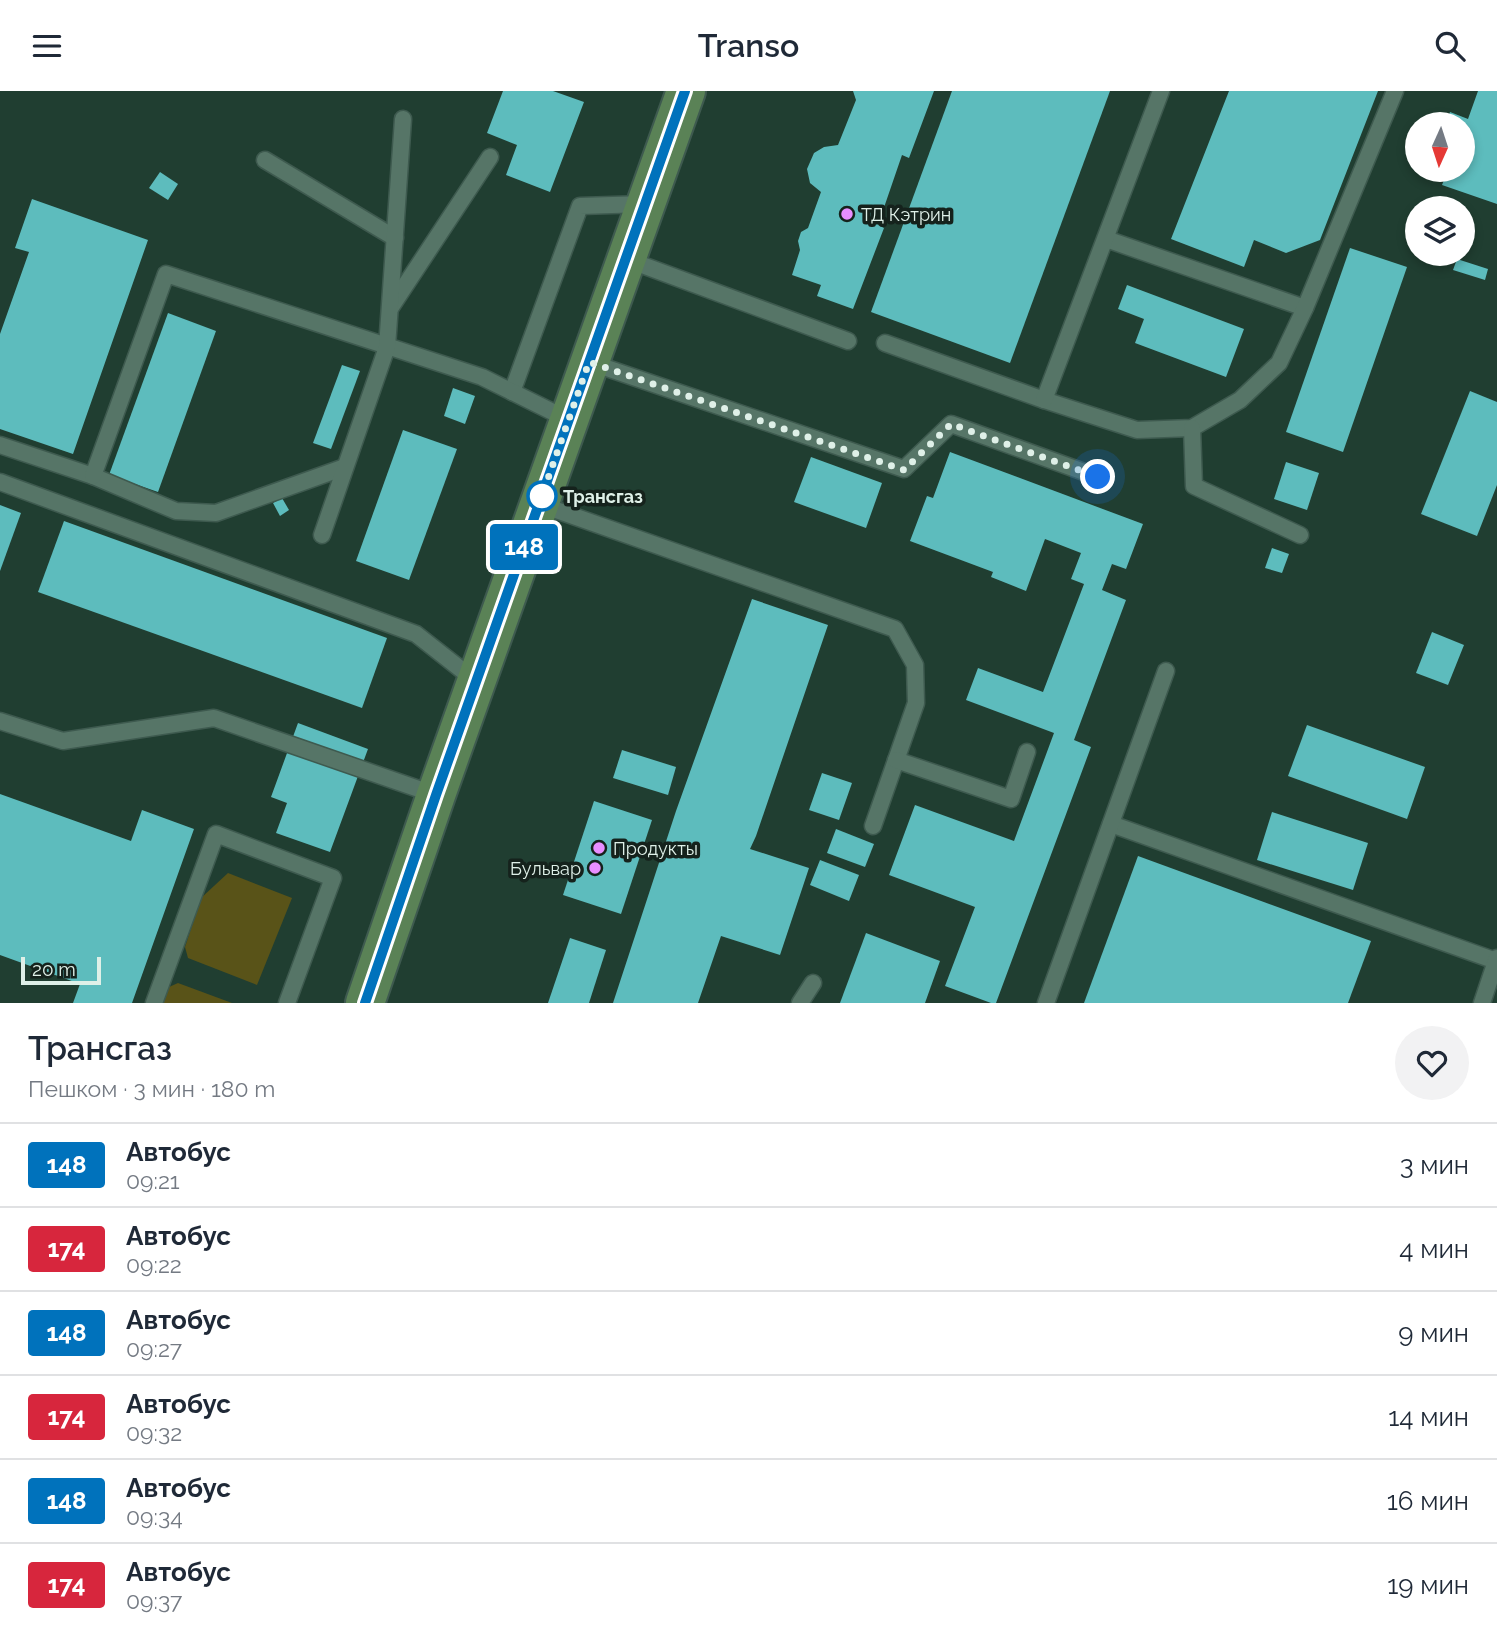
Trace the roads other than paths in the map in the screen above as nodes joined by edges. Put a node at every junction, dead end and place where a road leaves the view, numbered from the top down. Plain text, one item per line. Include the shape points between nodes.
1 (685, 91) edge
2 (1161, 91) edge
3 (1395, 91) edge
4 (403, 119) dead end
5 (490, 157) dead end
6 (265, 160) dead end
7 (645, 204) junction
8 (394, 237) junction
9 (1106, 239) junction
10 (626, 259) junction
11 (1305, 308) junction
12 (389, 310) junction
13 (848, 341) dead end
14 (885, 343) dead end
15 (387, 347) junction
16 (589, 362) junction
17 (512, 392) junction
18 (1044, 400) junction
19 (569, 420) junction
20 (1192, 428) junction
21 (0, 445) edge
22 (345, 467) junction
23 (93, 476) junction
24 (1098, 477) dead end
25 (0, 482) edge
26 (539, 504) junction
27 (322, 535) dead end
28 (1300, 535) dead end
29 (1166, 671) dead end
30 (477, 682) junction
31 (0, 721) edge
32 (1027, 752) dead end
33 (896, 759) junction
34 (436, 795) junction
35 (1111, 824) junction
36 (873, 826) dead end
37 (1497, 959) edge
38 (813, 983) dead end
39 (154, 1003) edge
40 (287, 1003) edge
41 (365, 1003) edge
42 (800, 1003) edge
43 (1046, 1003) edge
44 (1482, 1003) edge

1 - 7 main road
2 - 9 lane
3 - 11 lane
4 - 8 lane
5 - 12 lane
6 - 8 lane
7 - 10 main road
7 - 17 lane via 580,207
8 - 12 lane
9 - 11 lane
9 - 18 lane
10 - 13 lane
10 - 16 main road
11 - 20 lane via 1279,363 1240,400
12 - 15 lane
14 - 18 lane
15 - 17 lane via 482,377
15 - 22 lane
15 - 23 lane via 166,274
16 - 19 main road
16 - 24 lane via 904,470 951,424
17 - 19 lane
18 - 20 lane via 1137,430
19 - 26 main road
20 - 28 lane via 1194,487
21 - 23 lane
22 - 23 lane via 216,513 176,511
22 - 27 lane
25 - 30 lane via 416,634
26 - 30 main road
26 - 33 lane via 895,629 915,665 916,703
29 - 35 lane
30 - 34 main road
31 - 34 lane via 63,741 214,718
32 - 33 lane via 1011,799
33 - 36 lane
34 - 41 main road
35 - 37 lane
35 - 43 lane
37 - 44 lane
38 - 42 lane
39 - 40 lane via 216,834 333,878

